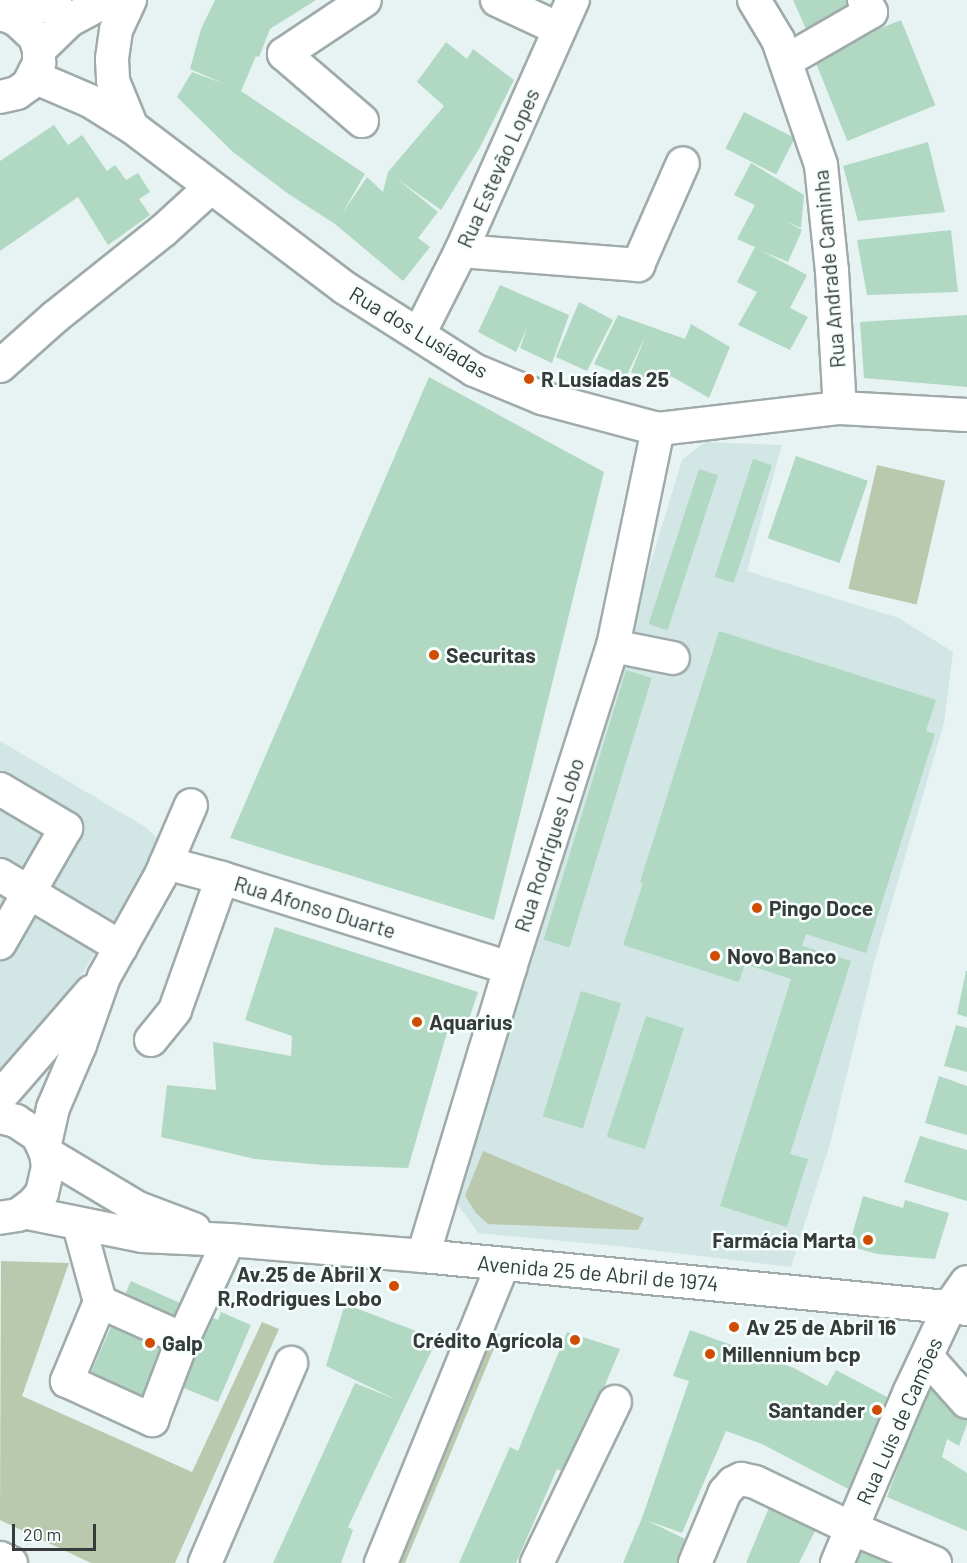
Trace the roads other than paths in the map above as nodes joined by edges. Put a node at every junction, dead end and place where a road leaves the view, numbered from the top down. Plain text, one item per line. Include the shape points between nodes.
1 (55, 0) edge
2 (108, 0) edge
3 (130, 0) edge
4 (365, 0) edge
5 (497, 0) edge
6 (573, 0) edge
7 (754, 0) edge
8 (864, 0) edge
9 (2, 15) edge
10 (559, 29) junction
11 (786, 62) junction
12 (37, 64) junction
13 (0, 97) edge
14 (362, 121) dead end
15 (132, 127) junction
16 (683, 163) dead end
17 (210, 188) junction
18 (461, 251) junction
19 (419, 334) junction
20 (0, 366) edge
21 (840, 408) junction
22 (967, 415) edge
23 (658, 429) junction
24 (613, 646) junction
25 (673, 658) dead end
26 (0, 789) edge
27 (191, 805) dead end
28 (166, 863) junction
29 (0, 875) edge
30 (222, 878) junction
31 (29, 893) junction
32 (0, 943) edge
33 (121, 947) junction
34 (510, 968) junction
35 (104, 977) junction
36 (151, 1040) dead end
37 (0, 1097) edge
38 (0, 1117) edge
39 (45, 1151) junction
40 (14, 1215) edge
41 (80, 1225) junction
42 (0, 1240) edge
43 (229, 1240) junction
44 (423, 1256) junction
45 (503, 1264) junction
46 (961, 1299) edge
47 (100, 1302) junction
48 (183, 1339) junction
49 (927, 1357) junction
50 (291, 1363) dead end
51 (615, 1402) dead end
52 (967, 1402) edge
53 (851, 1528) junction
54 (0, 1558) edge
55 (11, 1563) edge
56 (205, 1563) edge
57 (381, 1563) edge
58 (537, 1563) edge
59 (695, 1563) edge
60 (837, 1563) edge
61 (935, 1563) edge

1 - 9 street
2 - 12 street via 70,20
3 - 15 street via 116,30 112,59 113,81
4 - 14 street via 284,54
5 - 10 street
6 - 10 street, Rua Estevão Lopes
7 - 11 street, Rua Andrade Caminha
8 - 11 street via 871,12
9 - 12 street via 27,27
10 - 18 street, Rua Estevão Lopes
11 - 21 street, Rua Andrade Caminha via 821,165
12 - 13 street via 17,93
12 - 15 street, Rua dos Lusíadas
15 - 17 street, Rua dos Lusíadas
16 - 18 street via 638,266
17 - 19 street, Rua dos Lusíadas via 345,288
17 - 20 street
18 - 19 street, Rua Estevão Lopes
19 - 23 street, Rua dos Lusíadas via 474,370 542,398
21 - 22 street, Rua dos Lusíadas
21 - 23 street, Rua dos Lusíadas
23 - 24 street, Rua Rodrigues Lobo
24 - 25 street
24 - 34 street, Rua Rodrigues Lobo
26 - 31 street via 66,828
27 - 28 street
28 - 30 street
28 - 33 street
29 - 31 street
30 - 34 street, Rua Afonso Duarte
30 - 36 street, Rua Afonso Duarte via 175,1010
31 - 32 street
31 - 33 street
33 - 35 street
34 - 44 street, Rua Rodrigues Lobo
35 - 37 street
35 - 39 street via 53,1108
38 - 39 street, Avenida 25 de Abril de 1974 via 28,1127
39 - 40 street via 45,1186 34,1203
39 - 43 street, Avenida 25 de Abril de 1974 via 138,1208
40 - 41 street, Avenida 25 de Abril de 1974
40 - 42 street
41 - 43 street, Avenida 25 de Abril de 1974 via 142,1236
41 - 47 street
43 - 44 street, Avenida 25 de Abril de 1974
43 - 48 street
44 - 45 street, Avenida 25 de Abril de 1974
45 - 46 street, Avenida 25 de Abril de 1974
45 - 57 street
46 - 49 street, Rua Luís de Camões
47 - 48 street
47 - 48 street via 67,1381 152,1420
49 - 52 street
49 - 53 street, Rua Luís de Camões
50 - 56 street
51 - 58 street
53 - 59 street via 741,1479 725,1492
53 - 60 street, Rua Luís de Camões
53 - 61 street
54 - 55 street

